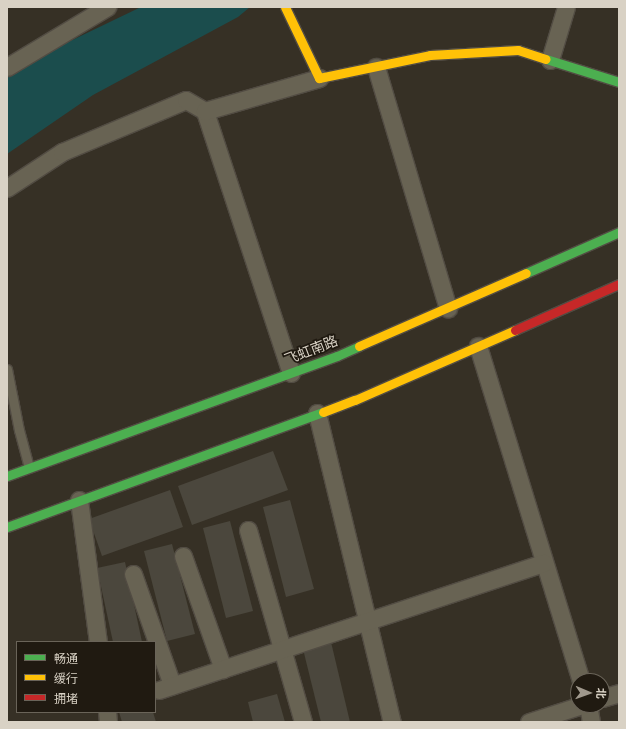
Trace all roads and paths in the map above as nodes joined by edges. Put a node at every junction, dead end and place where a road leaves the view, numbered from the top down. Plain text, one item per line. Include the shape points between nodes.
1 (107, 7) edge
2 (285, 7) edge
3 (566, 7) edge
4 (550, 60) junction
5 (376, 66) junction
6 (7, 67) edge
7 (319, 78) junction
8 (619, 82) edge
9 (205, 111) junction
10 (7, 188) edge
11 (619, 232) edge
12 (619, 284) edge
13 (448, 308) junction
14 (478, 346) junction
15 (7, 370) edge
16 (291, 373) junction
17 (317, 413) junction
18 (30, 468) junction
19 (7, 476) edge
20 (79, 500) junction
21 (7, 527) edge
22 (248, 530) dead end
23 (183, 556) dead end
24 (544, 562) junction
25 (132, 574) dead end
26 (368, 621) junction
27 (98, 641) edge
28 (152, 641) edge
29 (282, 649) junction
30 (156, 654) edge
31 (223, 669) junction
32 (579, 673) edge
33 (570, 709) edge
34 (303, 722) edge
35 (392, 722) edge
36 (529, 722) edge

1 - 6 street
2 - 7 main road
3 - 4 street
4 - 5 main road via 518,50 430,55
4 - 8 main road
5 - 7 main road
5 - 13 street
7 - 9 street
9 - 10 street via 186,100 62,152
9 - 16 street
11 - 13 main road, 飞虹南路
12 - 14 main road
13 - 16 main road, 飞虹南路
14 - 17 main road via 355,400
14 - 24 street
15 - 18 lane
16 - 18 main road, 飞虹南路
17 - 20 main road
17 - 26 street
18 - 19 main road, 飞虹南路
20 - 21 main road
20 - 27 street
22 - 29 street
23 - 31 street
24 - 26 street
24 - 32 street
25 - 28 street
26 - 29 street
26 - 35 street
29 - 31 street
29 - 34 street
30 - 31 street via 166,687
33 - 36 street

